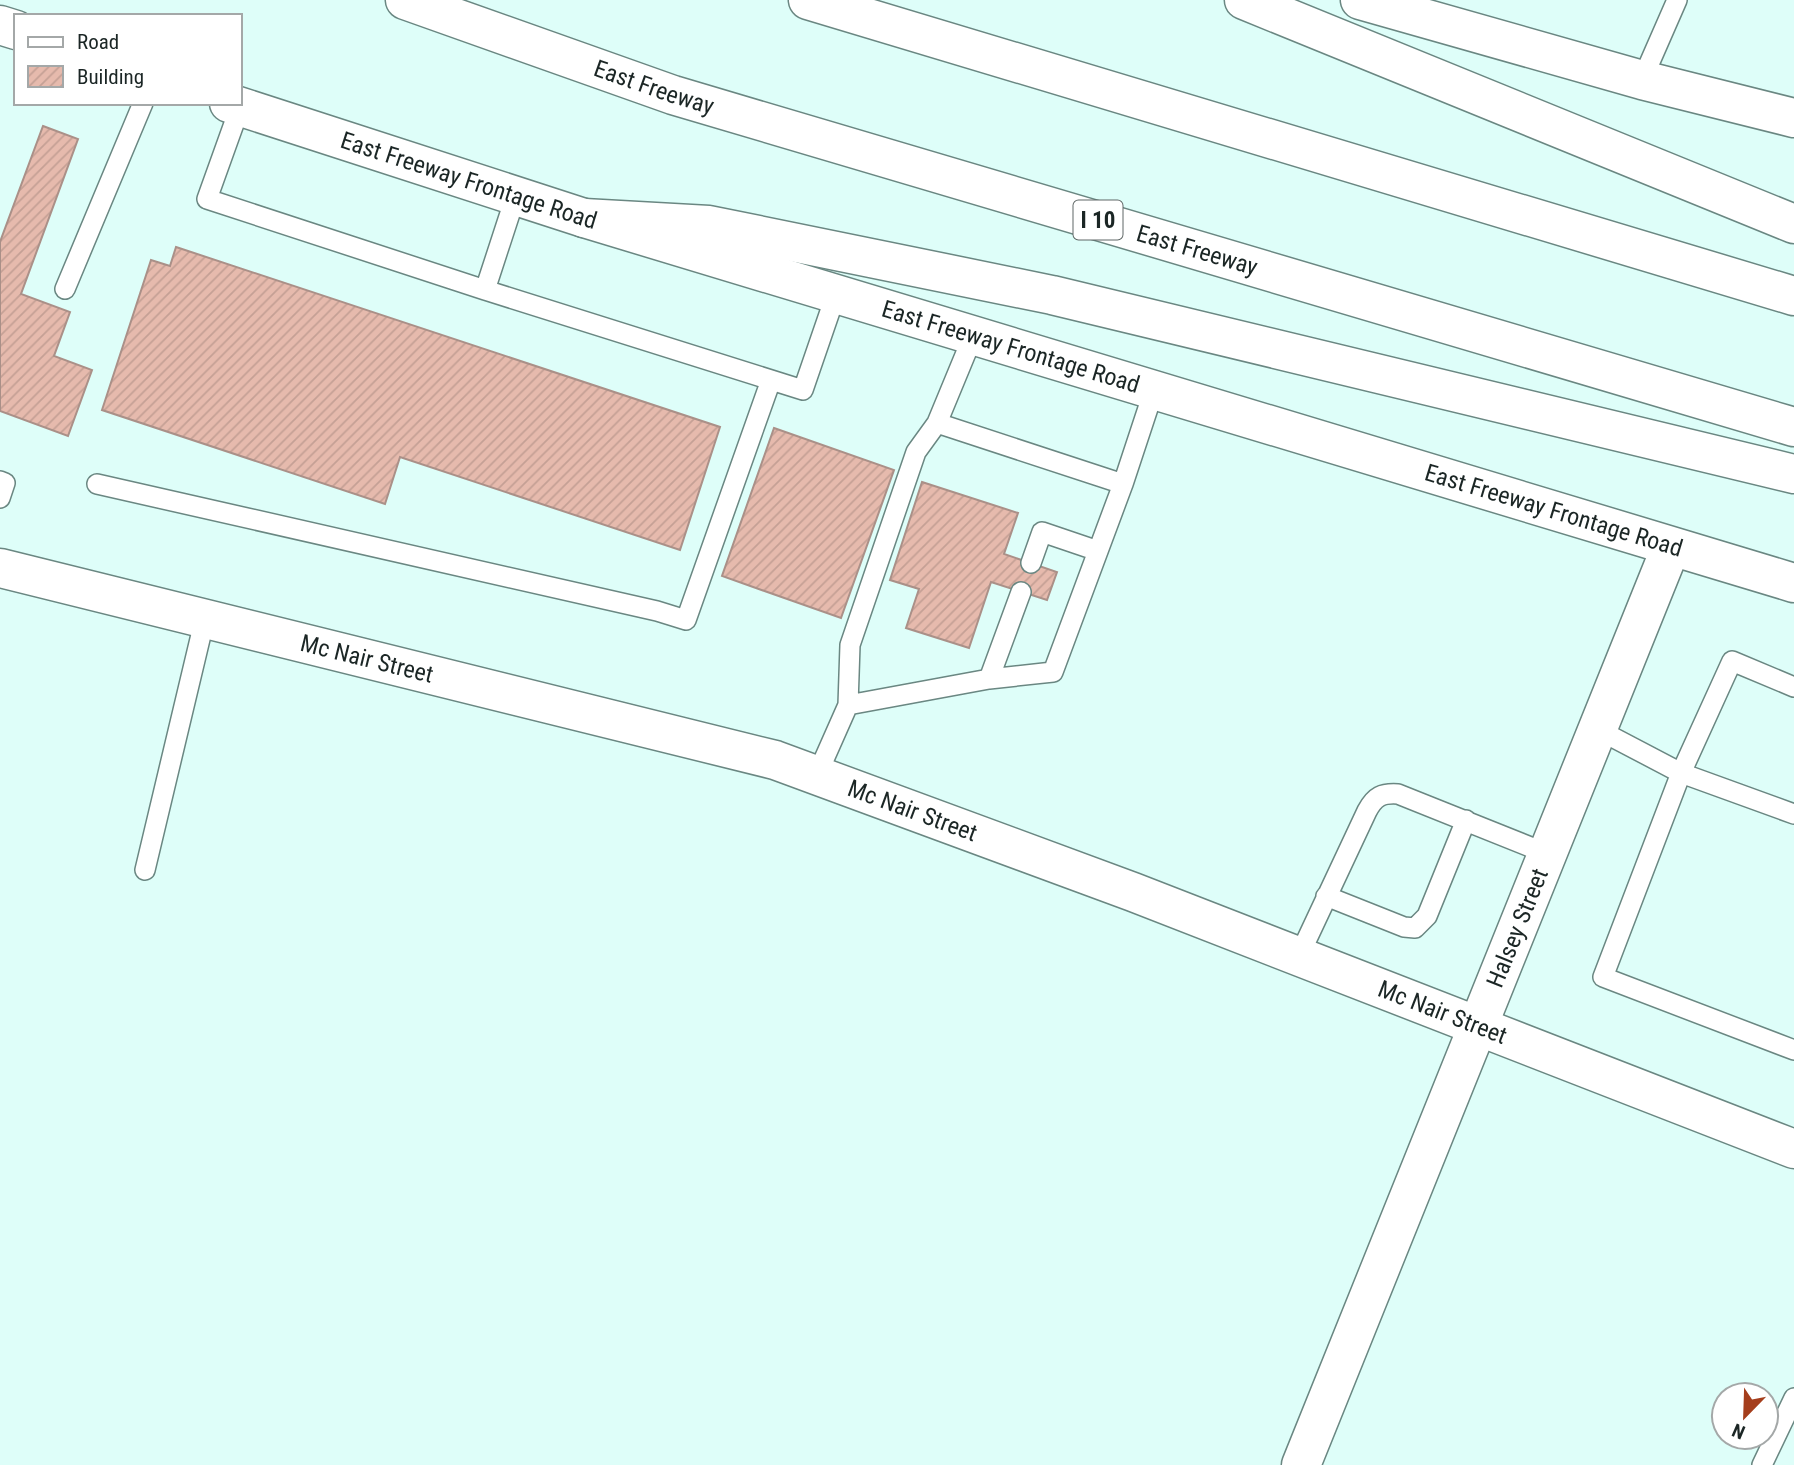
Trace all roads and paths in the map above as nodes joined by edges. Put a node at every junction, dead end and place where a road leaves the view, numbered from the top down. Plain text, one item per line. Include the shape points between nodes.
1 (405, 0) edge
2 (808, 0) edge
3 (1244, 0) edge
4 (1677, 0) edge
5 (1376, 2) edge
6 (1642, 80) junction
7 (141, 105) edge
8 (235, 105) edge
9 (1794, 118) edge
10 (516, 195) junction
11 (584, 218) junction
12 (1794, 224) edge
13 (65, 289) dead end
14 (485, 290) junction
15 (836, 294) junction
16 (1794, 296) edge
17 (973, 336) junction
18 (771, 380) junction
19 (1154, 390) junction
20 (937, 424) junction
21 (1794, 427) edge
22 (1794, 474) edge
23 (0, 481) edge
24 (97, 484) dead end
25 (1123, 484) junction
26 (0, 498) edge
27 (1671, 547) junction
28 (1098, 551) junction
29 (1031, 563) dead end
30 (0, 568) edge
31 (1794, 583) edge
32 (1021, 592) dead end
33 (205, 618) junction
34 (989, 680) junction
35 (1794, 687) edge
36 (848, 705) junction
37 (1597, 729) junction
38 (1681, 773) junction
39 (817, 775) junction
40 (1794, 814) edge
41 (1466, 820) junction
42 (1548, 854) junction
43 (145, 870) dead end
44 (1326, 896) junction
45 (1299, 957) junction
46 (1480, 1026) junction
47 (1794, 1050) edge
48 (1794, 1150) edge
49 (1794, 1398) edge
50 (1301, 1465) edge
51 (1762, 1465) edge

1 - 21 main road, East Freeway / I 10 via 673,95
2 - 16 main road
3 - 12 main road
4 - 6 lane
5 - 6 main road
6 - 9 main road
7 - 13 lane
8 - 10 main road, East Freeway Frontage Road
8 - 14 lane via 207,198
10 - 11 main road, East Freeway Frontage Road
10 - 14 lane
11 - 15 main road, East Freeway Frontage Road
11 - 22 main road via 709,225 1052,295
14 - 18 lane
15 - 17 main road, East Freeway Frontage Road
15 - 18 lane via 803,390
17 - 19 main road, East Freeway Frontage Road
17 - 20 lane
18 - 24 lane via 686,620
19 - 25 lane
19 - 27 main road, East Freeway Frontage Road
20 - 25 lane
20 - 36 lane via 916,452 850,645
23 - 26 lane via 5,483
25 - 28 lane
27 - 31 main road, East Freeway Frontage Road
27 - 37 main road, Halsey Street
28 - 29 lane via 1042,532
28 - 34 lane via 1053,672
30 - 33 main road, Mc Nair Street
32 - 34 lane
33 - 39 main road, Mc Nair Street via 775,760
33 - 43 lane
34 - 36 lane
35 - 38 lane via 1732,661
36 - 39 lane
37 - 38 lane
37 - 42 main road, Halsey Street
38 - 40 lane
38 - 47 lane via 1603,977
39 - 45 main road, Mc Nair Street
41 - 42 lane
41 - 44 lane via 1384,793 1372,801
41 - 44 lane via 1427,916 1415,928
42 - 46 main road, Halsey Street
44 - 45 lane
45 - 46 main road, Mc Nair Street
46 - 48 main road, Mc Nair Street
46 - 50 main road, Halsey Street
49 - 51 lane

